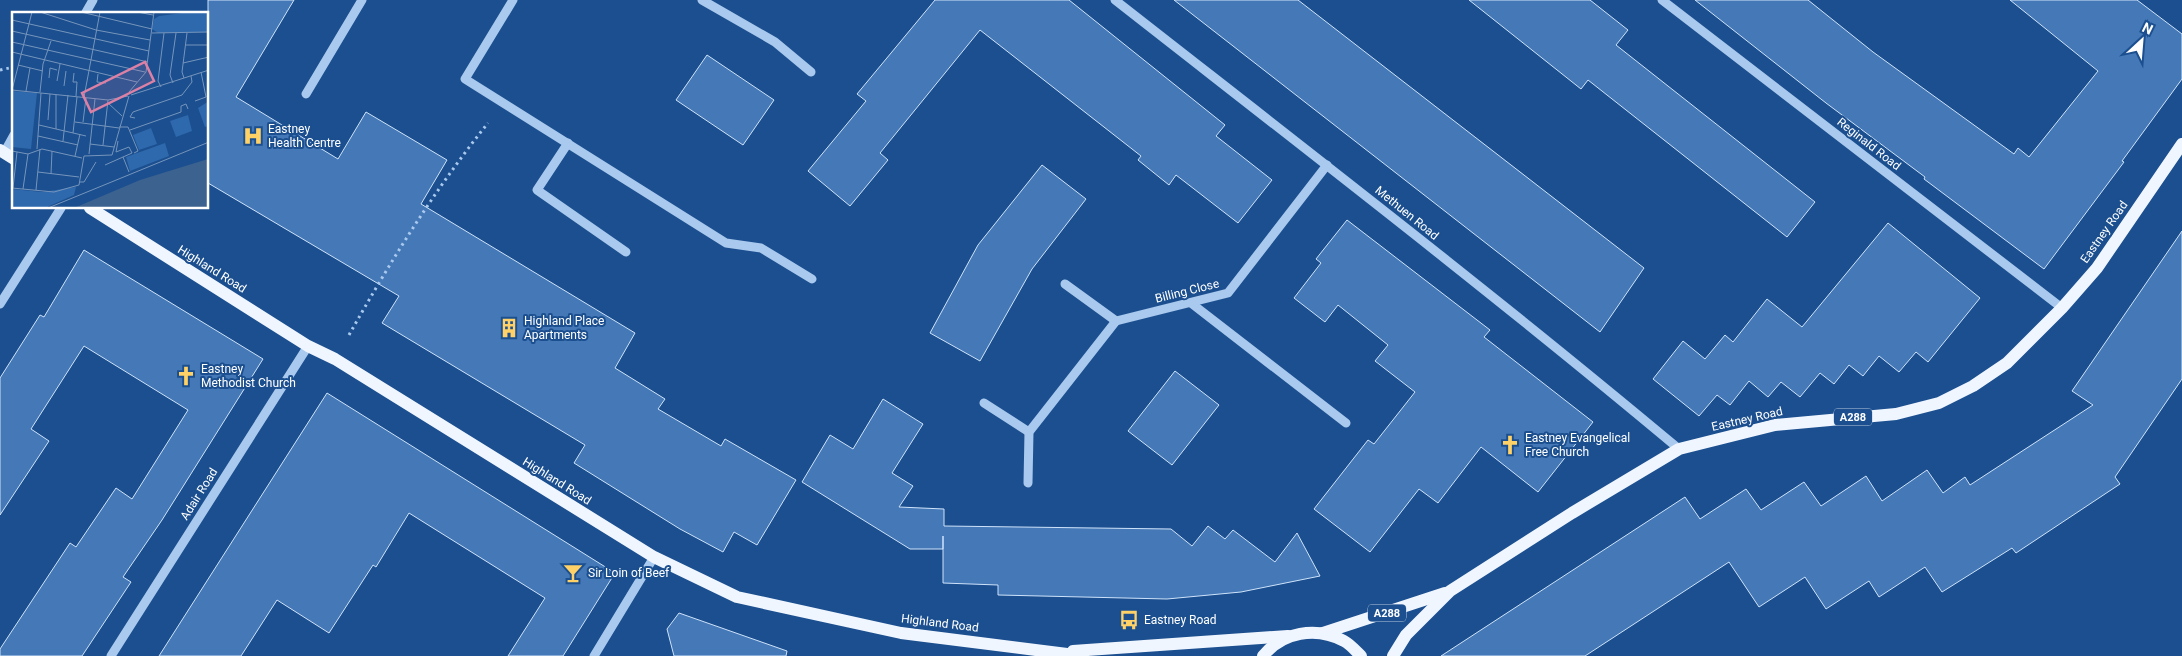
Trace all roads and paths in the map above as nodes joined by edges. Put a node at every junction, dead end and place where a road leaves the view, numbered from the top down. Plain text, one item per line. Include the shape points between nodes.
1 (93, 0) edge
2 (362, 0) edge
3 (513, 0) edge
4 (702, 0) edge
5 (1115, 0) edge
6 (1662, 0) edge
7 (86, 12) edge
8 (811, 72) dead end
9 (306, 94) dead end
10 (505, 103) junction
11 (12, 140) edge
12 (568, 143) junction
13 (2182, 144) edge
14 (6, 154) edge
15 (1327, 165) junction
16 (60, 209) edge
17 (92, 209) edge
18 (626, 252) dead end
19 (812, 279) dead end
20 (1065, 284) dead end
21 (1191, 302) junction
22 (0, 304) edge
23 (2062, 308) junction
24 (1116, 321) junction
25 (308, 346) junction
26 (335, 359) junction
27 (984, 402) dead end
28 (1346, 423) dead end
29 (1028, 432) junction
30 (1679, 449) junction
31 (1028, 483) dead end
32 (654, 557) junction
33 (1450, 591) junction
34 (1323, 634) junction
35 (1288, 636) junction
36 (1058, 652) junction
37 (596, 655) edge
38 (111, 656) edge
39 (1083, 656) edge
40 (1263, 656) edge
41 (1361, 656) edge
42 (1393, 656) edge

1 - 7 street
2 - 9 street
3 - 10 street via 465,79
4 - 8 street via 775,42
5 - 15 street, Methuen Road
6 - 23 street, Reginald Road
10 - 12 street
10 - 26 path via 455,165
11 - 14 street
12 - 18 street via 537,190
12 - 19 street via 726,243 761,248
13 - 23 main road, Eastney Road / A288 via 2097,268
15 - 21 street, Billing Close via 1228,293
15 - 30 street, Methuen Road
16 - 22 street
17 - 25 main road, Highland Road
20 - 24 street
21 - 24 street, Billing Close
21 - 28 street
23 - 30 main road, Eastney Road / A288 via 2007,363 1973,386 1939,403 1896,414 1775,424
24 - 29 street
25 - 26 main road, Highland Road
25 - 38 street, Adair Road
26 - 32 main road, Highland Road
27 - 29 street
29 - 31 street
30 - 33 main road, Eastney Road / A288
32 - 36 main road, Highland Road via 737,597 902,633
32 - 37 street
33 - 34 main road, Eastney Road / A288
33 - 42 main road, Eastney Road / A288 via 1406,635
34 - 35 main road, A288
34 - 41 main road, A288 via 1344,641
35 - 36 main road, Highland Road
35 - 40 main road, A288
36 - 39 main road, Highland Road

